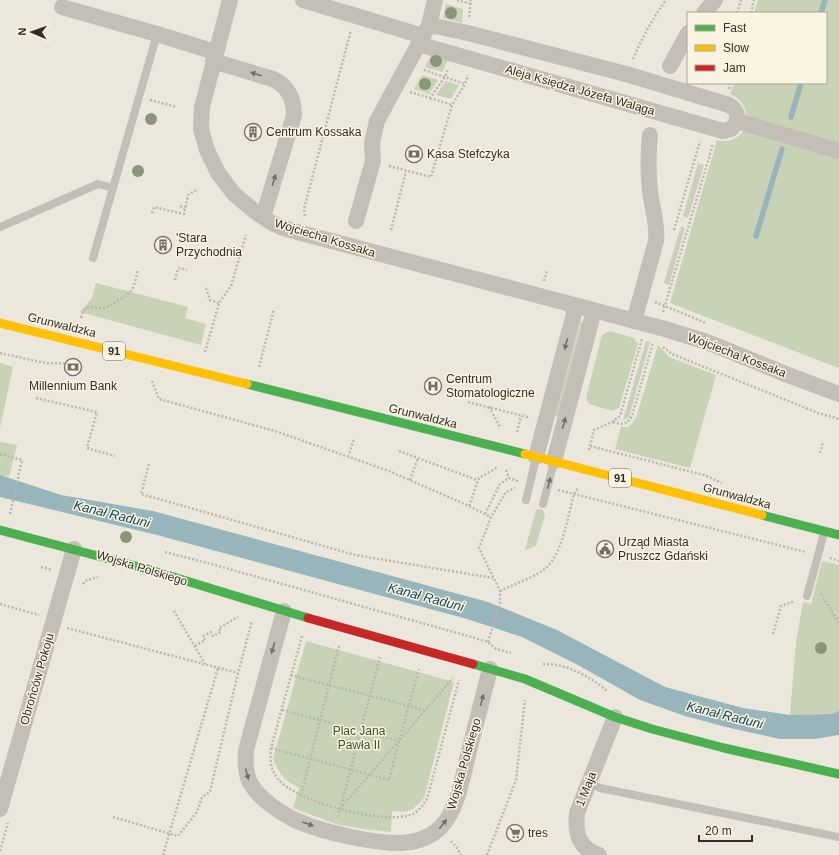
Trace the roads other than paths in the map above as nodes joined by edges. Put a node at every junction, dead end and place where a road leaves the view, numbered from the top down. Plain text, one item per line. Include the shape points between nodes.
1 (230, 0) edge
2 (303, 0) edge
3 (435, 0) edge
4 (715, 0) edge
5 (62, 7) dead end
6 (705, 12) edge
7 (157, 34) junction
8 (423, 35) junction
9 (687, 35) edge
10 (214, 56) junction
11 (670, 66) dead end
12 (737, 121) junction
13 (650, 135) dead end
14 (839, 151) edge
15 (113, 188) junction
16 (263, 217) junction
17 (356, 221) dead end
18 (0, 227) edge
19 (93, 258) dead end
20 (576, 306) junction
21 (594, 311) junction
22 (0, 323) edge
23 (635, 328) junction
24 (839, 394) edge
25 (536, 457) junction
26 (554, 461) junction
27 (526, 500) dead end
28 (543, 504) dead end
29 (0, 530) edge
30 (825, 531) junction
31 (839, 535) edge
32 (74, 548) junction
33 (807, 596) road end
34 (284, 611) junction
35 (490, 669) junction
36 (615, 716) junction
37 (839, 774) edge
38 (589, 782) junction
39 (4, 815) edge
40 (839, 837) edge
41 (599, 855) edge

1 - 10 street, Wojciecha Kossaka
2 - 8 street, Aleja Księdza Józefa Waląga
3 - 8 street
4 - 6 street
5 - 7 street
7 - 10 street
7 - 15 lane
8 - 12 street, Aleja Księdza Józefa Waląga via 454,55 717,129 727,131
8 - 12 street, Aleja Księdza Józefa Waląga via 475,35 626,74 724,103 737,112
8 - 17 street via 379,116 372,144 373,161
9 - 11 street
10 - 16 street, Wojciecha Kossaka via 201,113 201,129 207,150 225,184 243,203
16 -> 10 street via 294,115 293,104 281,83
12 - 14 street
13 - 23 street via 648,170 657,232
15 - 18 lane via 98,184
15 - 19 lane
16 - 20 street, Wojciecha Kossaka via 283,228
20 - 21 street, Wojciecha Kossaka
20 -> 25 street
21 - 23 street, Wojciecha Kossaka
26 -> 21 street
22 - 25 street, Grunwaldzka / 91
23 - 24 street, Wojciecha Kossaka via 707,342
25 - 26 street, Grunwaldzka / 91
25 - 27 lane
28 -> 26 lane
26 - 30 street, Grunwaldzka / 91
29 - 32 street, Wojska Polskiego
30 - 31 street, Grunwaldzka / 91
30 - 33 lane
32 - 34 street, Wojska Polskiego
32 - 39 street, Obrońców Pokoju
34 - 35 street, Wojska Polskiego
34 -> 35 street, Wojska Polskiego via 246,750 247,778 254,790 273,807 292,818 334,832 377,842 410,842 428,836 440,828 450,813 459,790
35 - 36 street, Wojska Polskiego via 525,679
36 - 37 street, Wojska Polskiego via 685,738
36 - 38 street, 1 Maja
38 - 40 lane via 600,788
38 - 41 street, 1 Maja via 577,813 576,825 579,839 586,848

